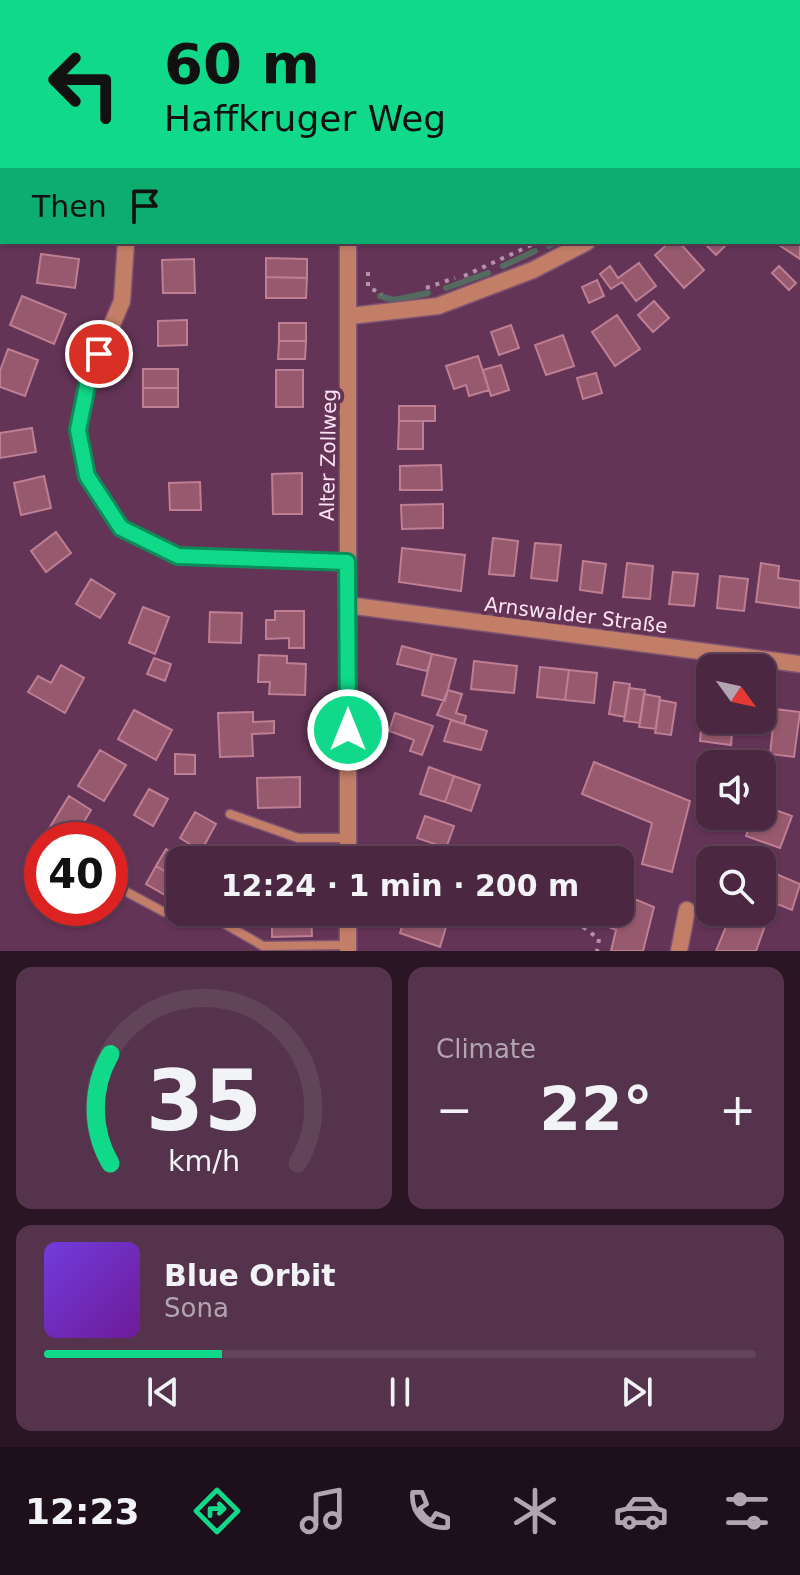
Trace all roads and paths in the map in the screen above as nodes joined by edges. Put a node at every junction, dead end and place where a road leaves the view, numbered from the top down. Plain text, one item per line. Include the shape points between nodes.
1 (126, 244) edge
2 (348, 244) edge
3 (534, 244) edge
4 (583, 244) edge
5 (368, 287) dead end
6 (414, 292) dead end
7 (387, 296) dead end
8 (350, 316) junction
9 (347, 562) junction
10 (347, 605) junction
11 (800, 664) edge
12 (230, 814) dead end
13 (348, 838) junction
14 (348, 846) edge
15 (128, 893) edge
16 (687, 910) dead end
17 (166, 912) edge
18 (228, 926) edge
19 (348, 926) edge
20 (582, 926) edge
21 (348, 948) edge
22 (597, 951) edge
23 (679, 951) edge

1 - 9 street via 122,301 88,381 78,430 87,476 121,528 178,556
2 - 8 street, Alter Zollweg
3 - 6 path
4 - 8 street via 533,270 438,306
5 - 7 path
8 - 9 street, Alter Zollweg
9 - 10 street, Alter Zollweg
10 - 11 street, Arnswalder Straße
10 - 13 street, Alter Zollweg
12 - 13 lane via 298,838
13 - 14 street, Alter Zollweg
15 - 17 lane
16 - 23 street
18 - 21 lane via 263,946
19 - 21 street
20 - 22 path via 599,939

